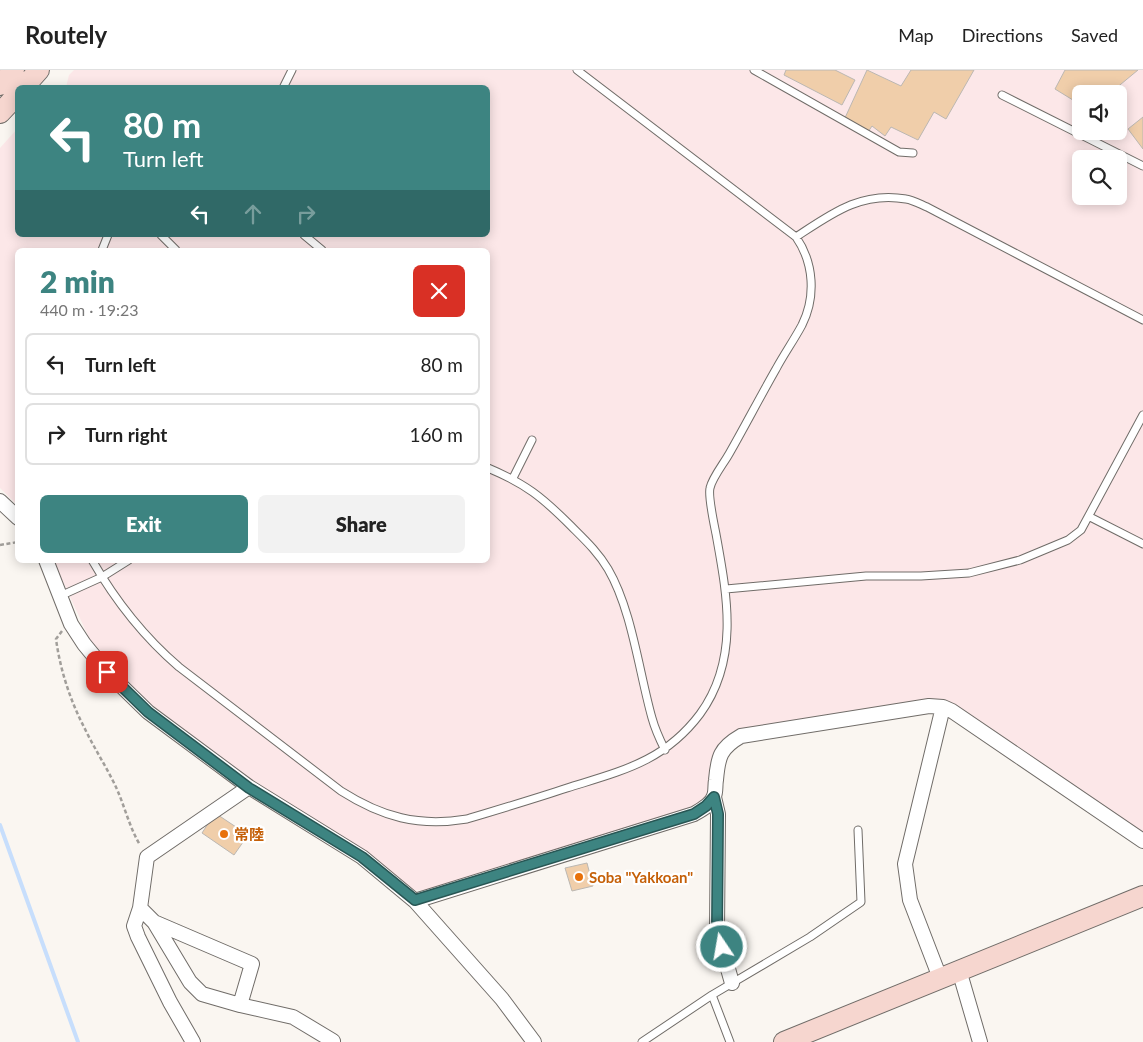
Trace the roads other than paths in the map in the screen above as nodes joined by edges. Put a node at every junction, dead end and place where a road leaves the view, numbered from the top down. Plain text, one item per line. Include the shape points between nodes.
1 (292, 70) edge
2 (577, 70) edge
3 (754, 70) edge
4 (24, 80) edge
5 (0, 85) edge
6 (284, 85) edge
7 (15, 92) edge
8 (1002, 95) dead end
9 (0, 113) edge
10 (913, 154) dead end
11 (1143, 166) edge
12 (163, 237) edge
13 (306, 237) edge
14 (796, 237) junction
15 (174, 248) edge
16 (320, 248) edge
17 (1143, 320) edge
18 (1143, 415) edge
19 (532, 440) dead end
20 (490, 469) edge
21 (512, 478) junction
22 (0, 501) edge
23 (15, 515) edge
24 (1090, 516) junction
25 (1142, 541) edge
26 (47, 563) edge
27 (94, 563) edge
28 (124, 563) edge
29 (102, 577) junction
30 (726, 589) junction
31 (60, 596) junction
32 (942, 707) junction
33 (664, 750) junction
34 (249, 788) junction
35 (714, 797) junction
36 (858, 830) dead end
37 (1143, 841) edge
38 (1143, 896) edge
39 (415, 900) junction
40 (140, 908) junction
41 (154, 922) junction
42 (959, 970) junction
43 (940, 978) junction
44 (732, 983) junction
45 (712, 995) junction
46 (240, 1005) junction
47 (333, 1041) edge
48 (193, 1042) edge
49 (534, 1042) edge
50 (642, 1042) edge
51 (730, 1042) edge
52 (784, 1042) edge
53 (980, 1042) edge

1 - 6 lane
2 - 14 lane
3 - 10 lane via 899,152
4 - 5 street
7 - 9 street
8 - 11 lane
12 - 15 lane
13 - 16 lane
14 - 17 lane via 849,204 869,198 906,199 928,207
14 - 30 lane via 812,277 807,312 710,488
18 - 24 lane
19 - 21 lane
20 - 21 lane
21 - 33 lane via 554,508 588,541 609,570 622,601 652,721
22 - 23 street
24 - 25 lane
24 - 30 lane via 1081,530 1068,540 1020,560 968,573 866,576
26 - 31 street
27 - 29 lane
28 - 29 lane
29 - 31 lane
29 - 33 lane via 148,636 179,667 341,791 378,812 401,819 445,822 467,819 631,768
30 - 33 lane via 726,647 713,692 700,714
31 - 34 street via 71,624 107,672 148,712
32 - 35 street via 929,706 742,736 721,752
32 - 37 street
32 - 43 street via 905,864 910,900
34 - 39 street via 362,857
34 - 40 street via 148,857
35 - 39 street via 694,814
35 - 44 street via 718,814 717,930
36 - 44 lane via 861,902 810,937
38 - 42 street
39 - 49 street via 502,999
40 - 41 street
40 - 48 street via 134,926 138,937
41 - 46 street via 190,982 202,994
41 - 46 street via 252,964
42 - 43 street
42 - 53 street
43 - 52 street
44 - 45 lane
45 - 50 lane
45 - 51 lane
46 - 47 street via 293,1017

